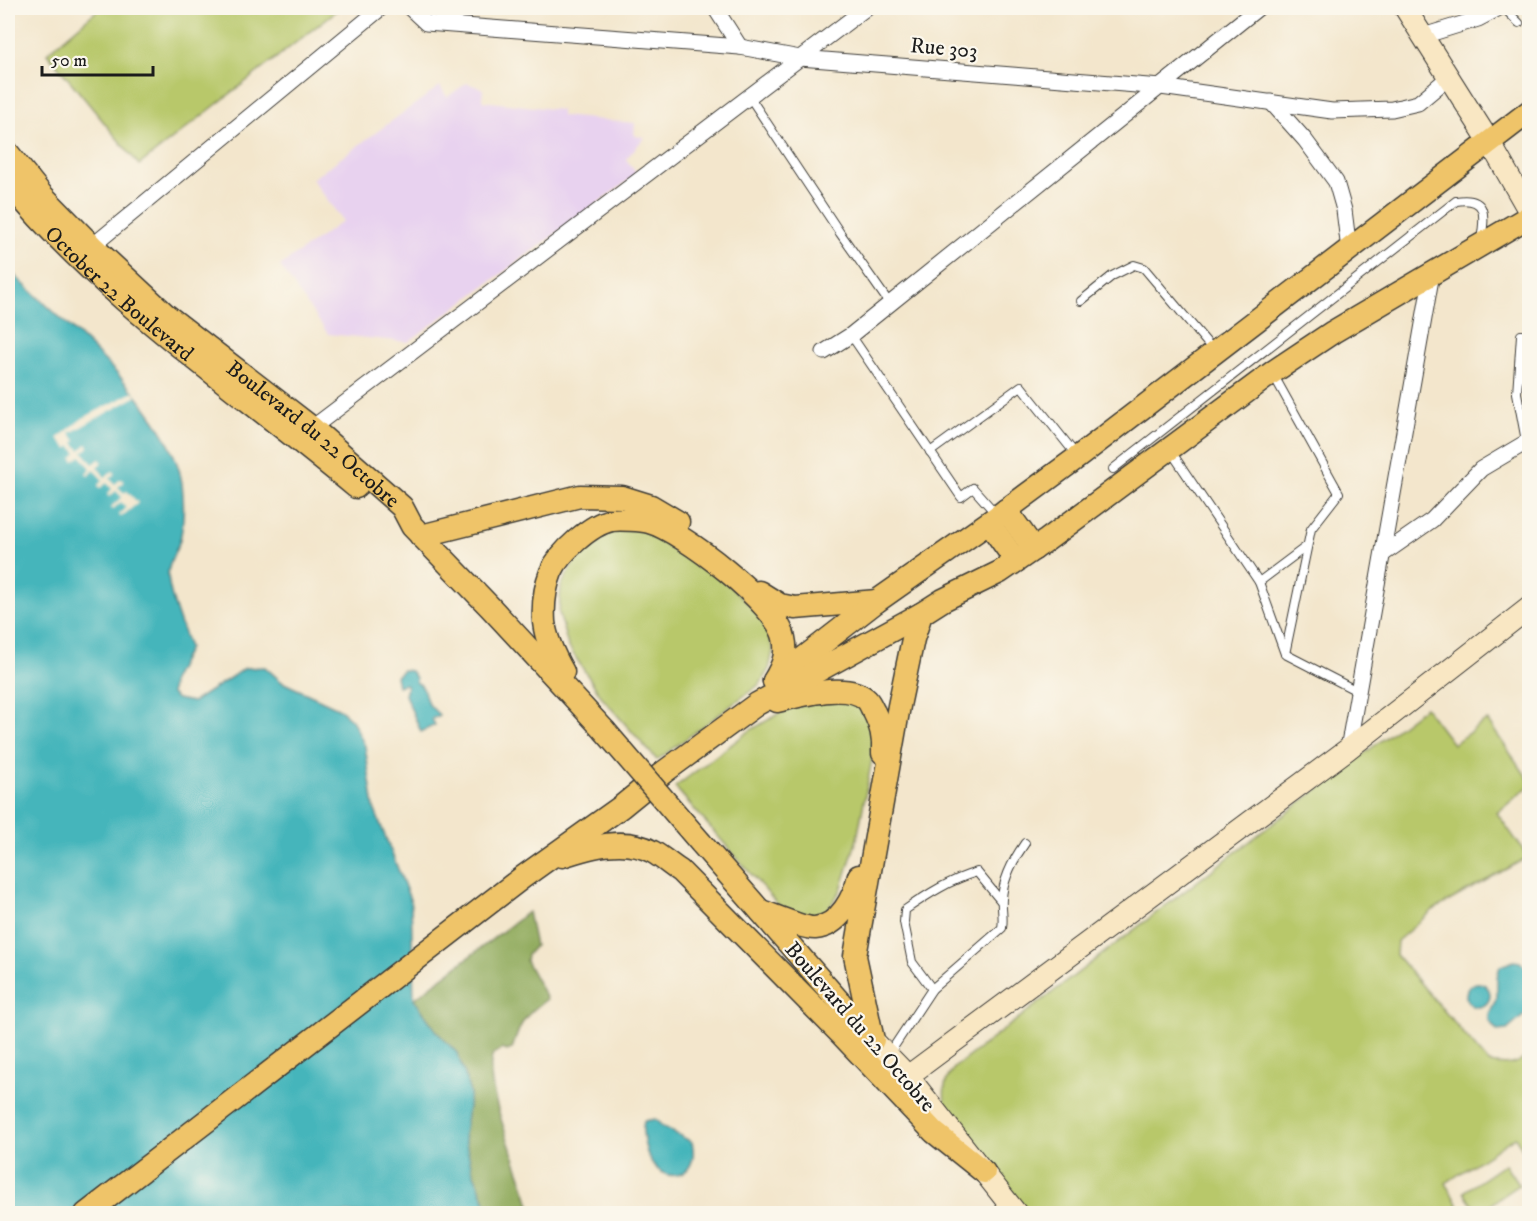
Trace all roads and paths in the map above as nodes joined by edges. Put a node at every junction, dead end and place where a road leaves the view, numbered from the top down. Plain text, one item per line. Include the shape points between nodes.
1 (381, 8) edge
2 (411, 8) edge
3 (715, 8) edge
4 (866, 8) edge
5 (1258, 8) edge
6 (1405, 8) edge
7 (1501, 8) edge
8 (1520, 23) dead end
9 (1423, 36) junction
10 (740, 47) junction
11 (800, 58) junction
12 (1449, 77) junction
13 (1161, 87) junction
14 (749, 96) junction
15 (1271, 102) junction
16 (1530, 111) edge
17 (1489, 141) junction
18 (8, 153) edge
19 (8, 182) edge
20 (1530, 182) edge
21 (1530, 214) edge
22 (1480, 245) junction
23 (1349, 250) junction
24 (85, 252) junction
25 (1432, 273) junction
26 (1081, 302) dead end
27 (890, 304) junction
28 (851, 334) junction
29 (1521, 335) dead end
30 (824, 352) dead end
31 (1215, 352) junction
32 (1273, 372) junction
33 (312, 428) junction
34 (1528, 440) edge
35 (1169, 449) junction
36 (930, 452) junction
37 (1078, 457) junction
38 (1113, 469) dead end
39 (998, 516) junction
40 (417, 531) junction
41 (1307, 546) junction
42 (1383, 554) junction
43 (1025, 555) junction
44 (1259, 582) junction
45 (877, 601) junction
46 (1530, 607) edge
47 (921, 614) junction
48 (1285, 654) junction
49 (774, 681) junction
50 (1359, 692) junction
51 (757, 704) junction
52 (604, 730) junction
53 (1348, 749) junction
54 (1025, 843) dead end
55 (530, 872) junction
56 (1001, 901) junction
57 (761, 911) junction
58 (932, 989) junction
59 (881, 1048) junction
60 (908, 1076) junction
61 (984, 1172) junction
62 (86, 1214) edge
63 (1017, 1214) edge

1 - 24 street
2 - 10 street, Rue 303 via 426,23
3 - 10 street
4 - 11 street
5 - 13 street
6 - 9 street
7 - 8 lane
7 - 9 street
9 - 12 street
10 - 11 street, Rue 303
11 - 13 street, Rue 303
11 - 14 street
12 - 15 street, Rue 303 via 1418,103 1392,109 1332,111
12 - 17 street
13 - 15 street, Rue 303
13 - 27 street
14 - 27 lane
14 - 33 street
15 - 23 street via 1336,182
16 - 17 main road
17 - 20 street
17 - 21 street
17 - 23 main road
18 - 24 main road, Boulevard du 22 Octobre
19 - 24 main road, October 22 Boulevard via 29,209
21 - 22 main road
22 - 25 main road
22 - 38 lane via 1483,211 1478,202 1456,201
23 - 31 main road
24 - 33 main road, Boulevard du 22 Octobre
24 - 40 main road, October 22 Boulevard via 156,328 393,517
25 - 32 main road
25 - 42 street
26 - 31 lane via 1112,276 1134,265 1144,267
27 - 28 street
28 - 30 street
28 - 36 lane
29 - 34 lane via 1517,393
31 - 37 main road
32 - 35 main road
32 - 41 lane via 1339,493 1311,529
33 - 40 main road, Boulevard du 22 Octobre via 402,507
34 - 42 street via 1481,469 1432,520
35 - 43 main road
35 - 44 lane
36 - 37 lane via 1021,386
36 - 39 lane via 961,497 973,488
37 - 39 main road
39 - 43 main road
39 - 45 main road
40 - 45 main road via 580,496 622,497 651,506 688,528 760,593 780,605 812,608
40 - 52 main road, Boulevard du 22 Octobre
41 - 44 lane
41 - 48 lane
42 - 50 street
43 - 47 main road
44 - 48 lane
45 - 49 main road
46 - 53 street
47 - 51 main road
47 - 59 main road via 899,706 855,956
48 - 50 lane
49 - 51 main road
49 - 52 main road via 786,659 784,638 771,613 721,566 677,534 648,522 612,520 564,551 551,572 544,597 544,623 550,648
50 - 53 street
51 - 55 main road
51 - 57 main road via 827,691 856,693 867,700 881,725 884,740 857,884 847,906 832,921 815,928
52 - 57 main road, Boulevard du 22 Octobre, bridge
53 - 60 street
54 - 56 lane via 1006,876
55 - 61 main road via 563,856 608,844 652,851 681,871 934,1132
55 - 62 main road
56 - 58 lane via 1002,928
56 - 58 lane via 977,873 940,886 905,910 912,962
57 - 59 main road, Boulevard du 22 Octobre
58 - 59 lane
59 - 60 street, Boulevard du 22 Octobre
60 - 61 street, Boulevard du 22 Octobre
61 - 63 street, Boulevard du 22 Octobre

